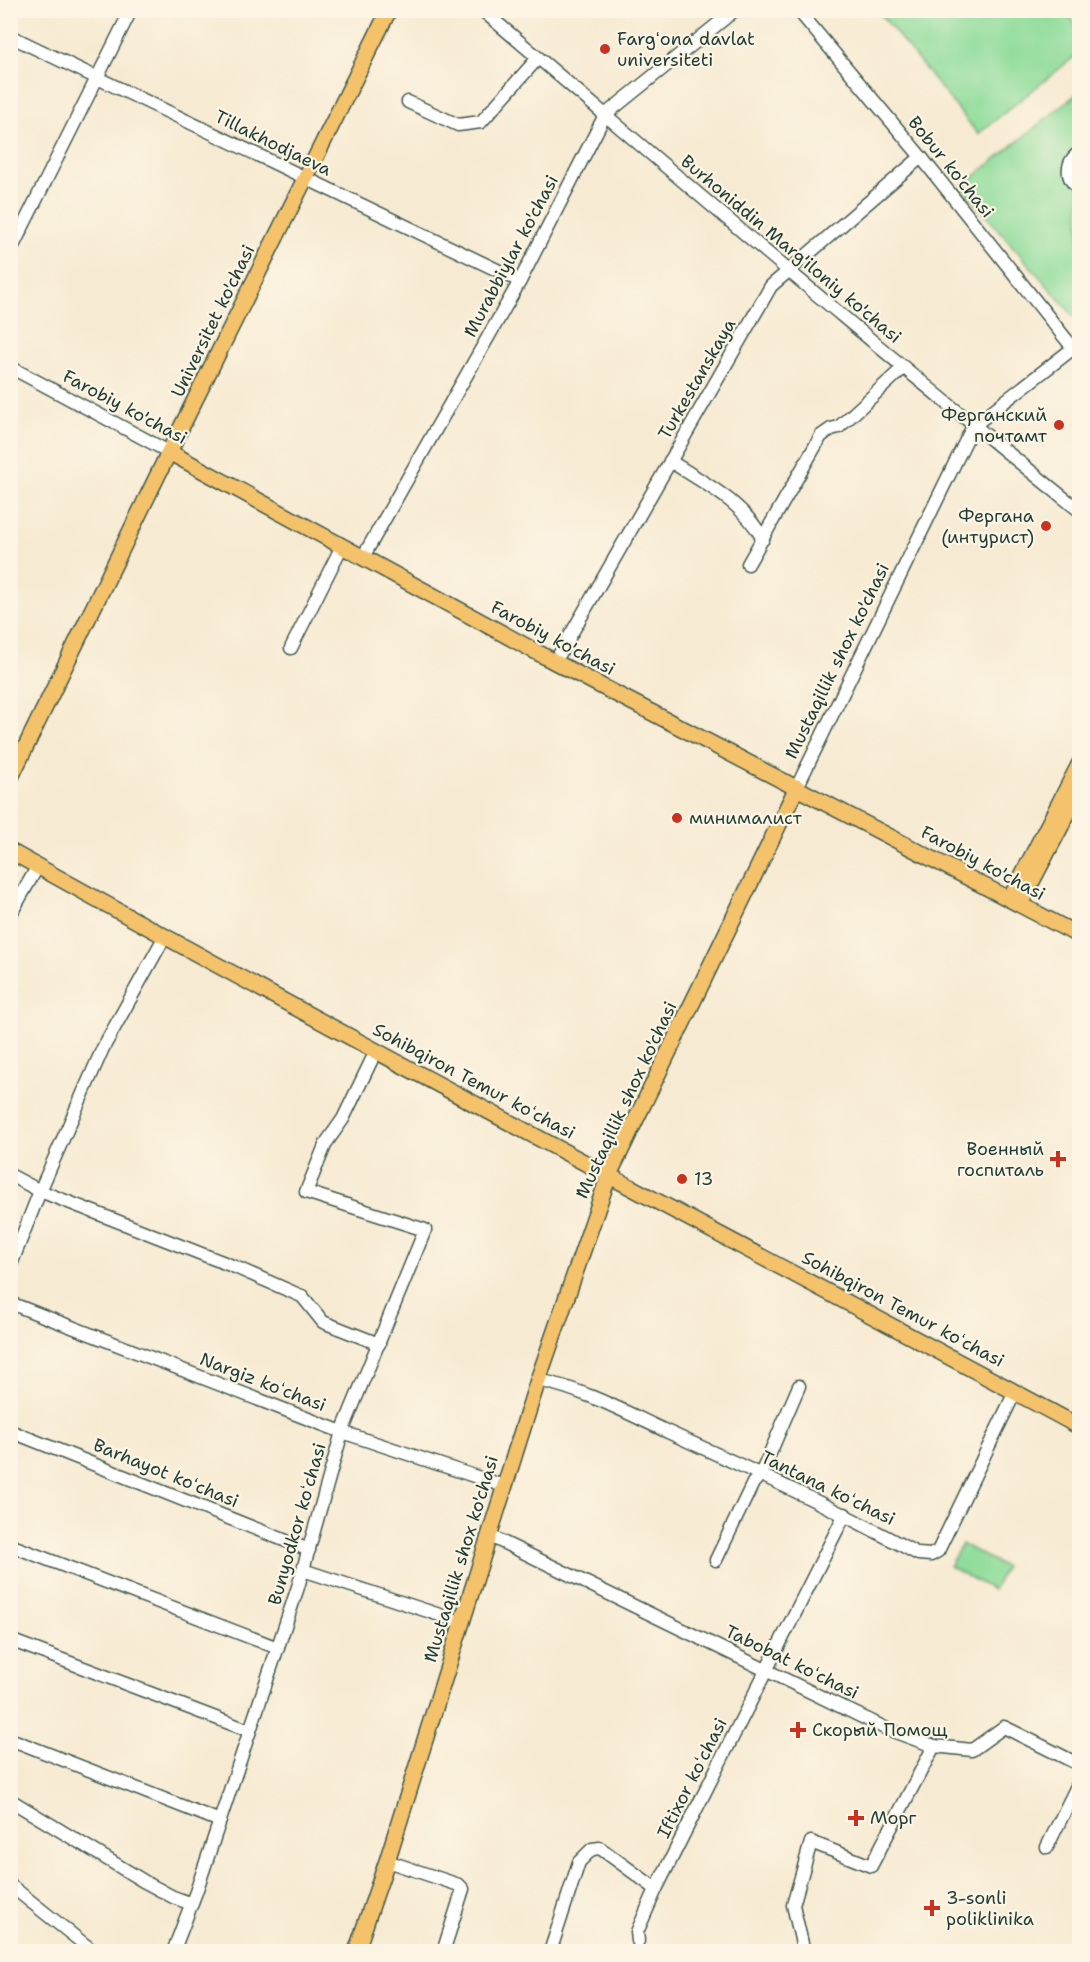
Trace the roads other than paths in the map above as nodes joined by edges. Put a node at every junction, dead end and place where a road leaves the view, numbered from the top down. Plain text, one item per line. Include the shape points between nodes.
1 (131, 10) edge
2 (389, 10) edge
3 (482, 10) edge
4 (735, 10) edge
5 (798, 10) edge
6 (10, 36) edge
7 (538, 58) junction
8 (98, 78) junction
9 (408, 102) dead end
10 (605, 115) junction
11 (1080, 152) edge
12 (921, 157) junction
13 (305, 178) junction
14 (1080, 189) edge
15 (10, 252) edge
16 (787, 271) junction
17 (520, 281) junction
18 (1076, 345) edge
19 (10, 367) edge
20 (903, 368) junction
21 (973, 426) junction
22 (169, 452) junction
23 (670, 461) junction
24 (1080, 511) edge
25 (763, 539) junction
26 (342, 546) junction
27 (363, 557) junction
28 (748, 564) dead end
29 (291, 648) dead end
30 (555, 662) junction
31 (1080, 763) edge
32 (10, 779) edge
33 (797, 787) junction
34 (1080, 790) edge
35 (10, 851) edge
36 (38, 866) junction
37 (1015, 902) junction
38 (10, 915) edge
39 (165, 936) junction
40 (1080, 936) edge
41 (376, 1051) junction
42 (10, 1175) edge
43 (609, 1175) junction
44 (40, 1191) junction
45 (10, 1267) edge
46 (10, 1303) edge
47 (379, 1344) junction
48 (538, 1380) junction
49 (799, 1386) dead end
50 (1015, 1392) junction
51 (1080, 1426) edge
52 (10, 1431) edge
53 (342, 1432) junction
54 (760, 1474) junction
55 (504, 1486) junction
56 (845, 1514) junction
57 (490, 1536) junction
58 (10, 1545) edge
59 (309, 1550) junction
60 (716, 1560) dead end
61 (303, 1570) junction
62 (461, 1622) junction
63 (10, 1640) edge
64 (279, 1648) junction
65 (768, 1671) junction
66 (250, 1731) junction
67 (10, 1739) edge
68 (934, 1746) junction
69 (1080, 1765) edge
70 (1080, 1780) edge
71 (10, 1800) edge
72 (220, 1821) junction
73 (1047, 1847) dead end
74 (387, 1861) junction
75 (10, 1885) edge
76 (656, 1889) junction
77 (192, 1904) junction
78 (638, 1941) dead end
79 (94, 1952) edge
80 (173, 1952) edge
81 (356, 1952) edge
82 (443, 1952) edge
83 (550, 1952) edge
84 (804, 1952) edge

1 - 8 street
2 - 13 main road, Universitet ko'chasi
3 - 7 street, Burhoniddin Marg'iloniy ko'chasi
4 - 10 street, Murabbiylar ko'chasi
5 - 12 street, Bobur ko'chasi
6 - 8 street, Tillakhodjaeva
7 - 9 street via 481,122 458,125
7 - 10 street, Burhoniddin Marg'iloniy ko'chasi
8 - 13 street, Tillakhodjaeva
8 - 15 street
10 - 16 street, Burhoniddin Marg'iloniy ko'chasi
10 - 17 street, Murabbiylar ko'chasi
11 - 14 street via 1072,158 1068,171 1072,184
12 - 16 street, Turkestanskaya
12 - 18 street, Bobur ko'chasi
13 - 17 street, Tillakhodjaeva
13 - 22 main road, Universitet ko'chasi
16 - 20 street, Burhoniddin Marg'iloniy ko'chasi
16 - 23 street, Turkestanskaya via 771,286
17 - 27 street, Murabbiylar ko'chasi
18 - 21 street, Mustaqillik shox ko'chasi
19 - 22 street, Farobiy ko'chasi
20 - 21 street, Burhoniddin Marg'iloniy ko'chasi
20 - 25 street via 839,427 821,436
21 - 24 street, Burhoniddin Marg'iloniy ko'chasi
21 - 33 street, Mustaqillik shox ko'chasi
22 - 26 main road, Farobiy ko'chasi
22 - 32 main road, Universitet ko'chasi
23 - 25 street via 731,501
23 - 30 street, Turkestanskaya
25 - 28 street
26 - 27 main road, Farobiy ko'chasi
26 - 29 street
27 - 30 main road, Farobiy ko'chasi
30 - 33 main road, Farobiy ko'chasi
31 - 37 main road
33 - 37 main road, Farobiy ko'chasi
33 - 43 main road, Mustaqillik shox ko'chasi
34 - 37 main road
35 - 36 main road, Sohibqiron Temur koʻchasi
36 - 38 street
36 - 39 main road, Sohibqiron Temur koʻchasi
37 - 40 main road, Farobiy ko'chasi
39 - 41 main road, Sohibqiron Temur koʻchasi
39 - 44 street via 103,1048
41 - 43 main road, Sohibqiron Temur koʻchasi
41 - 47 street, Bunyodkor koʻchasi via 343,1119 326,1143 306,1192 425,1230
42 - 44 street
43 - 48 main road, Mustaqillik shox ko'chasi
43 - 50 main road, Sohibqiron Temur koʻchasi
44 - 45 street
44 - 47 street via 302,1296 322,1322
46 - 53 street, Nargiz koʻchasi
47 - 53 street, Bunyodkor koʻchasi
48 - 54 street, Tantana koʻchasi via 560,1384
48 - 55 main road, Mustaqillik shox ko'chasi
49 - 54 street
50 - 51 main road, Sohibqiron Temur koʻchasi
50 - 56 street, Tantana koʻchasi via 938,1551 931,1556 918,1554
52 - 59 street, Barhayot koʻchasi
53 - 55 street, Nargiz koʻchasi
53 - 59 street, Bunyodkor koʻchasi
54 - 56 street, Tantana koʻchasi
54 - 60 street
55 - 57 main road, Mustaqillik shox ko'chasi
56 - 65 street, Iftixor koʻchasi
57 - 62 main road, Mustaqillik shox ko'chasi
57 - 65 street, Tabobat koʻchasi
58 - 64 street
59 - 61 street, Bunyodkor koʻchasi
61 - 62 street
61 - 64 street, Bunyodkor koʻchasi
62 - 74 main road, Mustaqillik shox ko'chasi
63 - 66 street
64 - 66 street, Bunyodkor koʻchasi
65 - 68 street, Tabobat koʻchasi via 887,1729
65 - 76 street, Iftixor koʻchasi
66 - 72 street, Bunyodkor koʻchasi
67 - 72 street
68 - 69 street, Tabobat koʻchasi via 972,1750 1004,1727
68 - 84 street via 871,1866 811,1842 793,1905
70 - 73 street
71 - 77 street via 145,1882
72 - 77 street, Bunyodkor koʻchasi
74 - 81 main road, Mustaqillik shox ko'chasi
74 - 82 street via 463,1889
75 - 79 street
76 - 78 street, Iftixor koʻchasi via 637,1932
76 - 83 street via 600,1848 592,1849 579,1862
77 - 80 street, Bunyodkor koʻchasi

